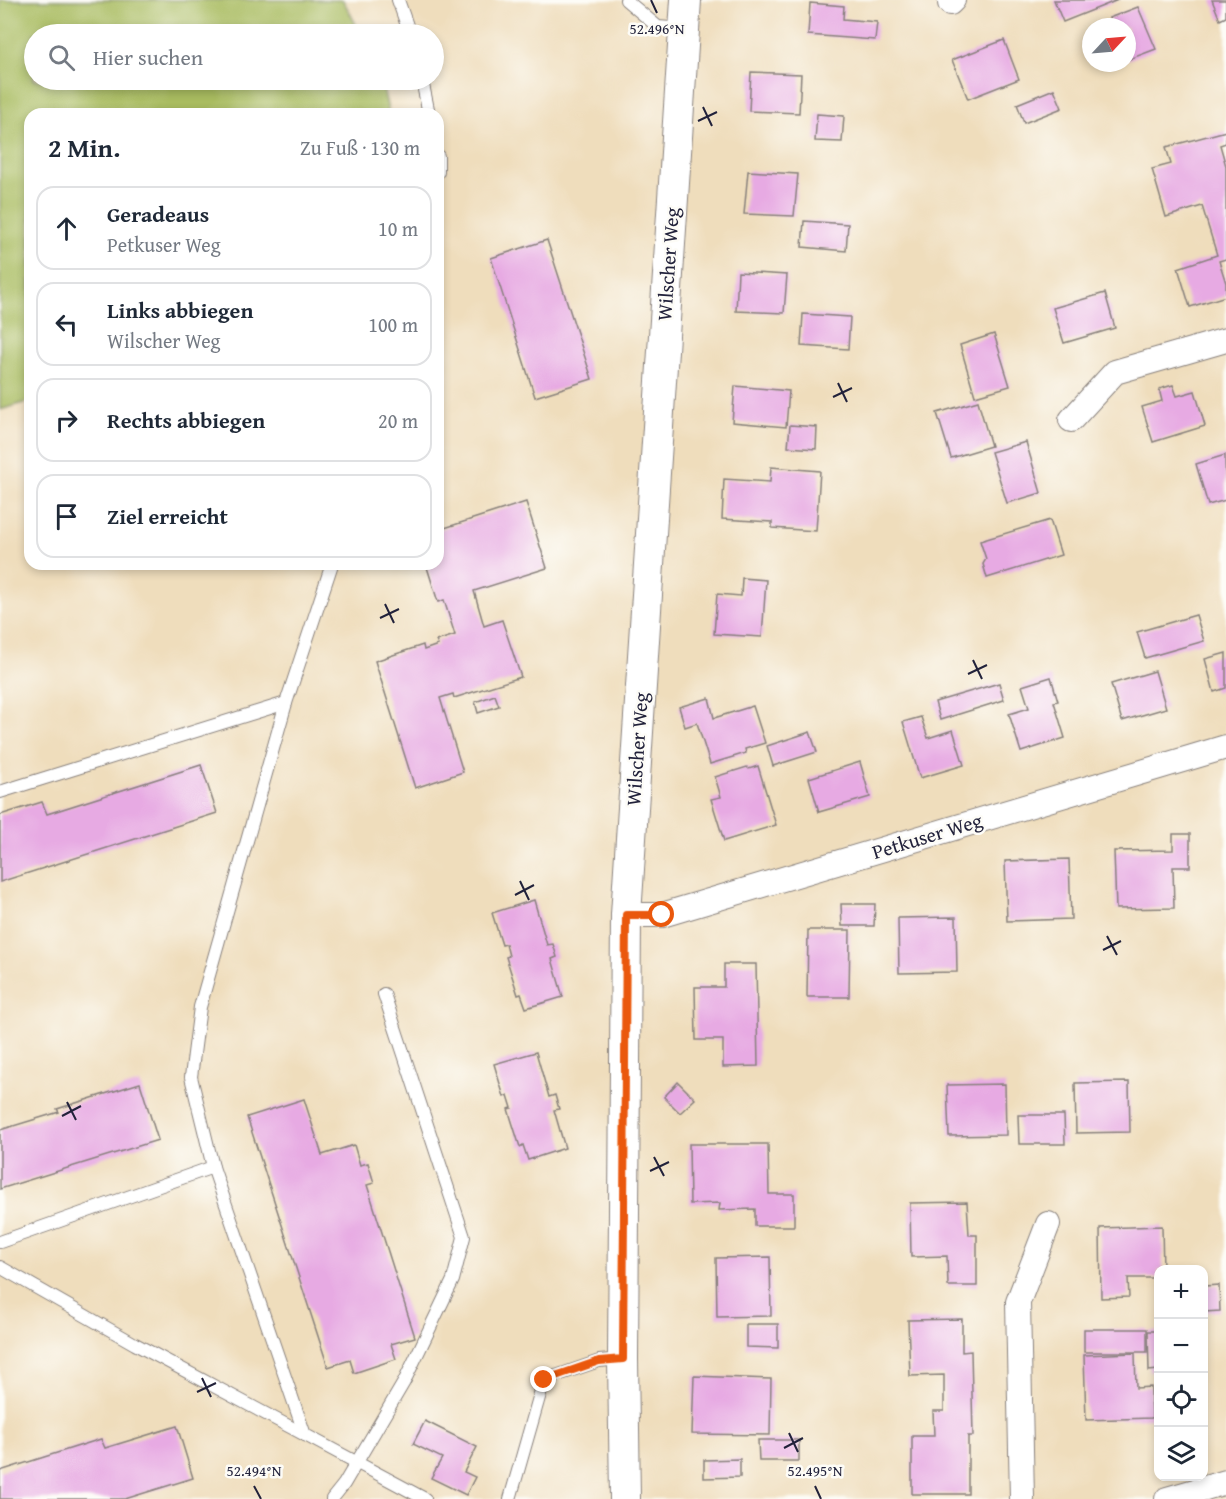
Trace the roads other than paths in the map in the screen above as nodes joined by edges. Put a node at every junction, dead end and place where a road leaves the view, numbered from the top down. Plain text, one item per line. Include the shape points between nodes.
1 (398, 0) edge
2 (626, 0) edge
3 (685, 14) edge
4 (406, 24) edge
5 (424, 90) edge
6 (428, 108) edge
7 (1226, 340) edge
8 (1071, 420) dead end
9 (330, 570) edge
10 (286, 703) junction
11 (1226, 747) edge
12 (0, 792) edge
13 (626, 915) junction
14 (384, 994) dead end
15 (213, 1167) junction
16 (1048, 1224) dead end
17 (0, 1242) edge
18 (0, 1267) edge
19 (623, 1359) junction
20 (305, 1435) junction
21 (356, 1463) junction
22 (1226, 1482) edge
23 (332, 1499) edge
24 (425, 1499) edge
25 (510, 1499) edge
26 (625, 1499) edge
27 (1022, 1499) edge
28 (1167, 1499) edge

1 - 4 lane
2 - 3 lane via 658,27
3 - 13 street, Wilscher Weg
5 - 6 lane
7 - 8 street via 1115,372
9 - 10 lane
10 - 12 lane
10 - 15 lane via 200,1007 190,1077
11 - 13 street, Petkuser Weg via 662,915
13 - 19 street, Wilscher Weg
14 - 21 lane via 464,1238 453,1280 404,1382
15 - 17 lane
15 - 20 lane
16 - 27 street via 1018,1302
18 - 20 lane
19 - 25 lane via 599,1361 544,1380
19 - 26 street, Wilscher Weg
20 - 21 lane
21 - 23 lane
21 - 24 lane
22 - 28 street

